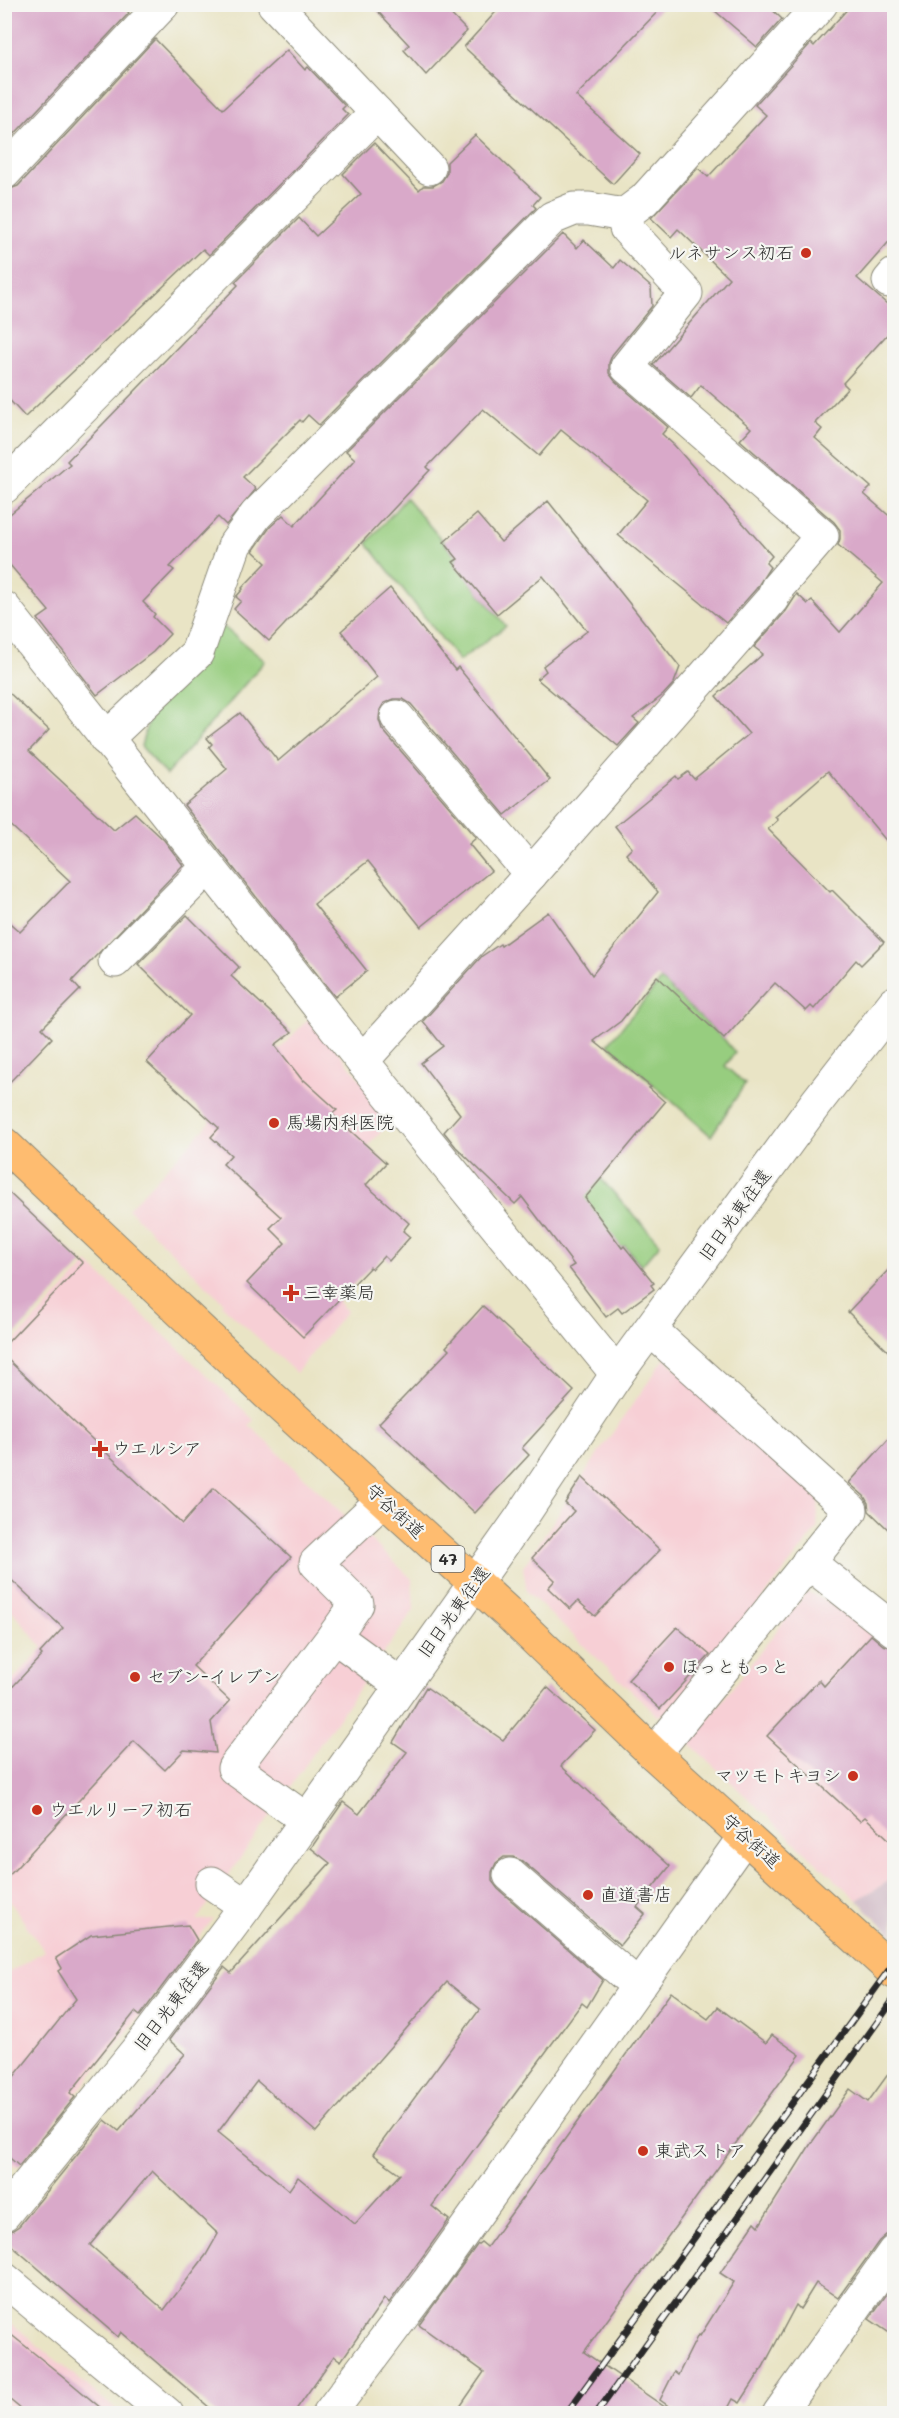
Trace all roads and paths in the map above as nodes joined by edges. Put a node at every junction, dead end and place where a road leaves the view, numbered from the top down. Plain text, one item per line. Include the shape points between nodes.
1 (163, 4) edge
2 (274, 4) edge
3 (821, 4) edge
4 (377, 113) junction
5 (429, 168) dead end
6 (4, 173) edge
7 (624, 215) junction
8 (4, 487) edge
9 (4, 608) edge
10 (397, 717) dead end
11 (106, 739) junction
12 (208, 867) junction
13 (531, 874) junction
14 (115, 961) dead end
15 (894, 1003) edge
16 (362, 1061) junction
17 (4, 1144) edge
18 (651, 1330) junction
19 (617, 1374) junction
20 (383, 1500) junction
21 (808, 1562) junction
22 (474, 1583) junction
23 (894, 1630) edge
24 (334, 1636) junction
25 (401, 1685) junction
26 (654, 1754) junction
27 (308, 1821) junction
28 (745, 1836) junction
29 (510, 1875) dead end
30 (212, 1883) dead end
31 (246, 1906) junction
32 (894, 1972) edge
33 (638, 1986) junction
34 (4, 2214) edge
35 (894, 2252) edge
36 (4, 2279) edge
37 (167, 2414) edge
38 (329, 2414) edge
39 (779, 2414) edge

1 - 6 street
2 - 4 street
3 - 7 street via 644,200
4 - 5 street
4 - 8 street
7 - 11 street via 574,209 552,218 256,515 235,544 197,653
7 - 13 street via 626,228 686,293 627,367 822,536 772,599
9 - 11 street
10 - 13 street
11 - 12 street
12 - 14 street
12 - 16 street
13 - 16 street
15 - 18 street, 旧日光東往還
16 - 19 street
17 - 20 main road, 守谷街道 / 47
18 - 19 street, 旧日光東往還
18 - 21 street via 851,1510
19 - 22 street, 旧日光東往還
20 - 22 main road, 守谷街道 / 47
20 - 24 street via 316,1563 357,1604
21 - 23 street
21 - 26 street
22 - 25 street, 旧日光東往還
22 - 26 main road, 守谷街道 / 47
24 - 25 street
24 - 27 street via 234,1768
25 - 27 street, 旧日光東往還
26 - 28 main road, 守谷街道 / 47
27 - 31 street, 旧日光東往還
28 - 32 main road, 守谷街道 / 47
28 - 33 street
29 - 33 street
30 - 31 street
31 - 34 street, 旧日光東往還 via 147,2038
33 - 38 street via 428,2282
35 - 39 street
36 - 37 street

